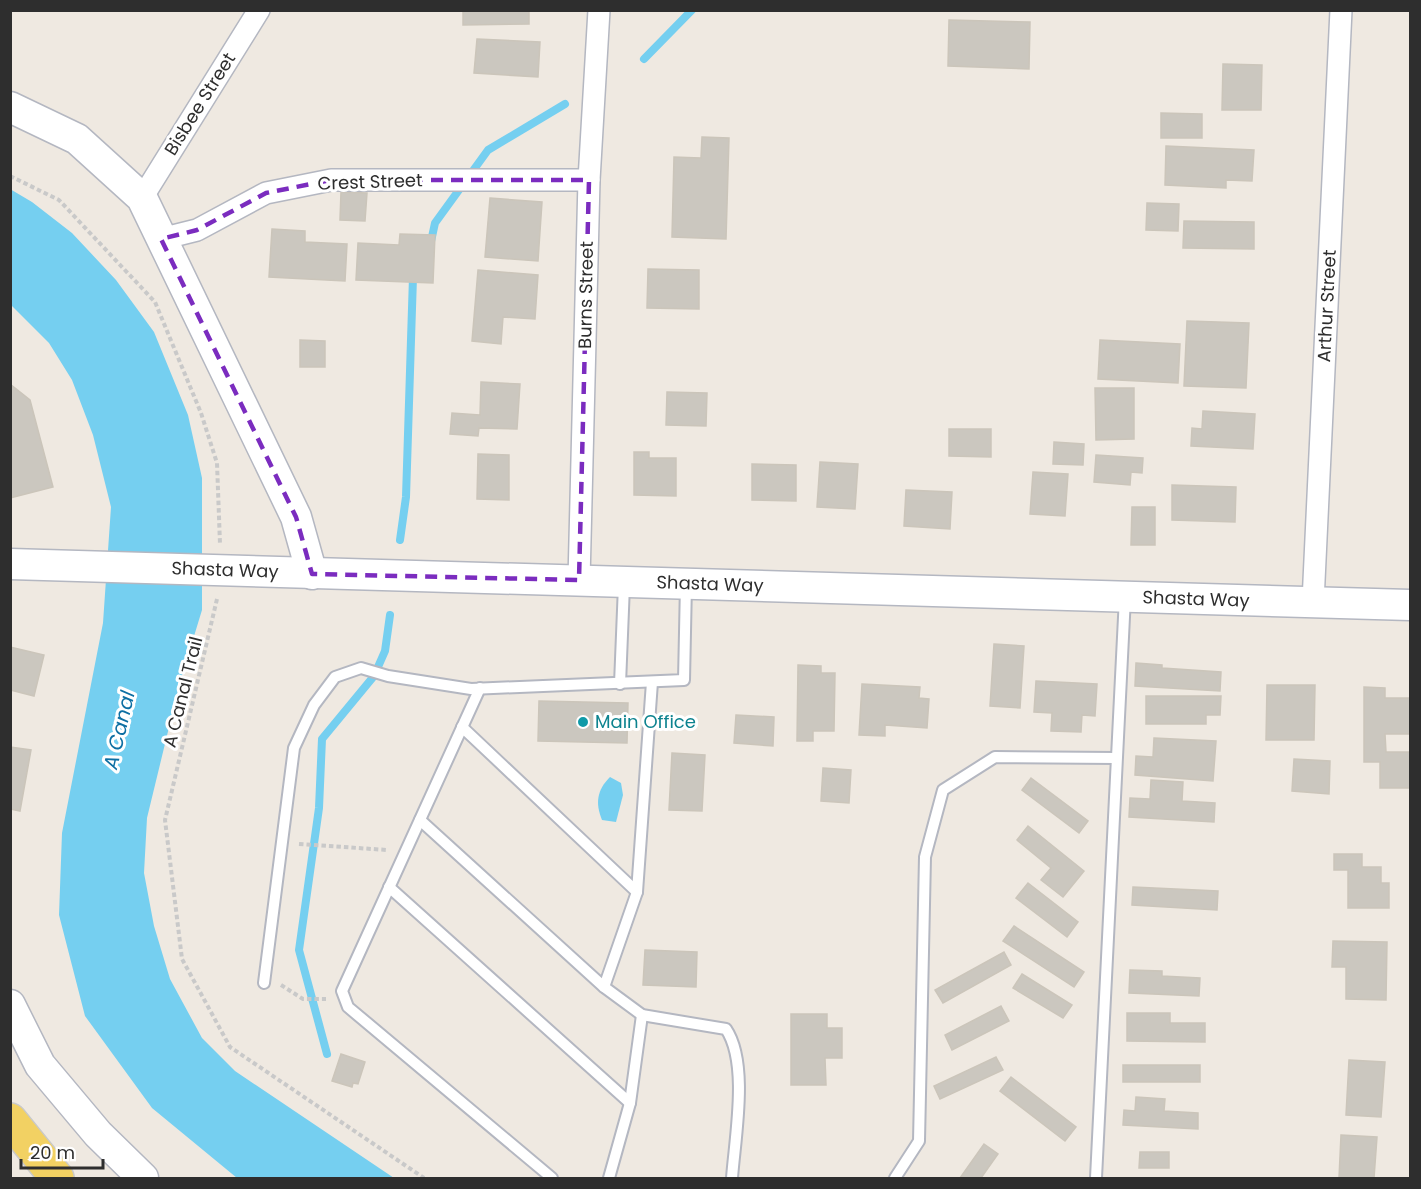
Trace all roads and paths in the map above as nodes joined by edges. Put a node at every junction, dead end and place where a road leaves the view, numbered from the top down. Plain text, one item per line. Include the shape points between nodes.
1 (259, 10) edge
2 (599, 10) edge
3 (1341, 10) edge
4 (10, 107) edge
5 (10, 176) edge
6 (589, 180) junction
7 (142, 198) junction
8 (162, 239) junction
9 (10, 564) edge
10 (214, 569) junction
11 (312, 574) junction
12 (579, 580) junction
13 (624, 582) junction
14 (686, 584) junction
15 (1125, 597) junction
16 (1313, 602) junction
17 (1410, 606) edge
18 (652, 682) junction
19 (620, 684) junction
20 (480, 688) junction
21 (462, 727) junction
22 (1116, 758) junction
23 (420, 820) junction
24 (301, 844) dead end
25 (406, 851) junction
26 (389, 888) junction
27 (637, 892) junction
28 (264, 983) dead end
29 (604, 987) junction
30 (303, 999) dead end
31 (320, 999) dead end
32 (10, 1005) edge
33 (642, 1015) junction
34 (630, 1103) junction
35 (10, 1120) edge
36 (57, 1179) edge
37 (143, 1179) edge
38 (423, 1179) edge
39 (552, 1179) edge
40 (609, 1179) edge
41 (732, 1179) edge
42 (895, 1179) edge
43 (1096, 1179) edge

1 - 7 street, Bisbee Street
2 - 6 street, Burns Street
3 - 16 street, Arthur Street
4 - 7 main road via 77,139
5 - 10 path, A Canal Trail via 59,200 155,302 201,413 217,464 221,532
6 - 8 street, Crest Street via 331,180 266,193 197,230
6 - 12 street, Burns Street
7 - 8 main road
8 - 11 main road via 296,517
9 - 10 main road, Shasta Way
10 - 11 main road, Shasta Way
10 - 38 path, A Canal Trail via 217,611 165,820 182,960 230,1047
11 - 12 main road, Shasta Way
12 - 13 main road, Shasta Way
13 - 14 main road, Shasta Way
13 - 19 lane
14 - 15 main road, Shasta Way
14 - 18 lane via 684,680
15 - 16 main road, Shasta Way
15 - 22 lane
16 - 17 main road, Shasta Way
18 - 19 lane
18 - 27 lane
19 - 20 lane
20 - 21 lane
20 - 28 lane via 388,676 361,668 335,678 314,705 294,748
21 - 23 lane
21 - 27 lane
22 - 42 lane via 995,758 943,790 925,857 919,1141
22 - 43 lane
23 - 25 lane
23 - 29 lane
24 - 25 path
25 - 26 lane
26 - 34 lane
26 - 39 lane via 342,991 348,1007
27 - 29 lane
29 - 33 lane
30 - 31 path
32 - 37 main road via 40,1065 98,1134
33 - 34 lane
33 - 41 lane via 726,1029 735,1042 740,1066
34 - 40 lane
35 - 36 main road

